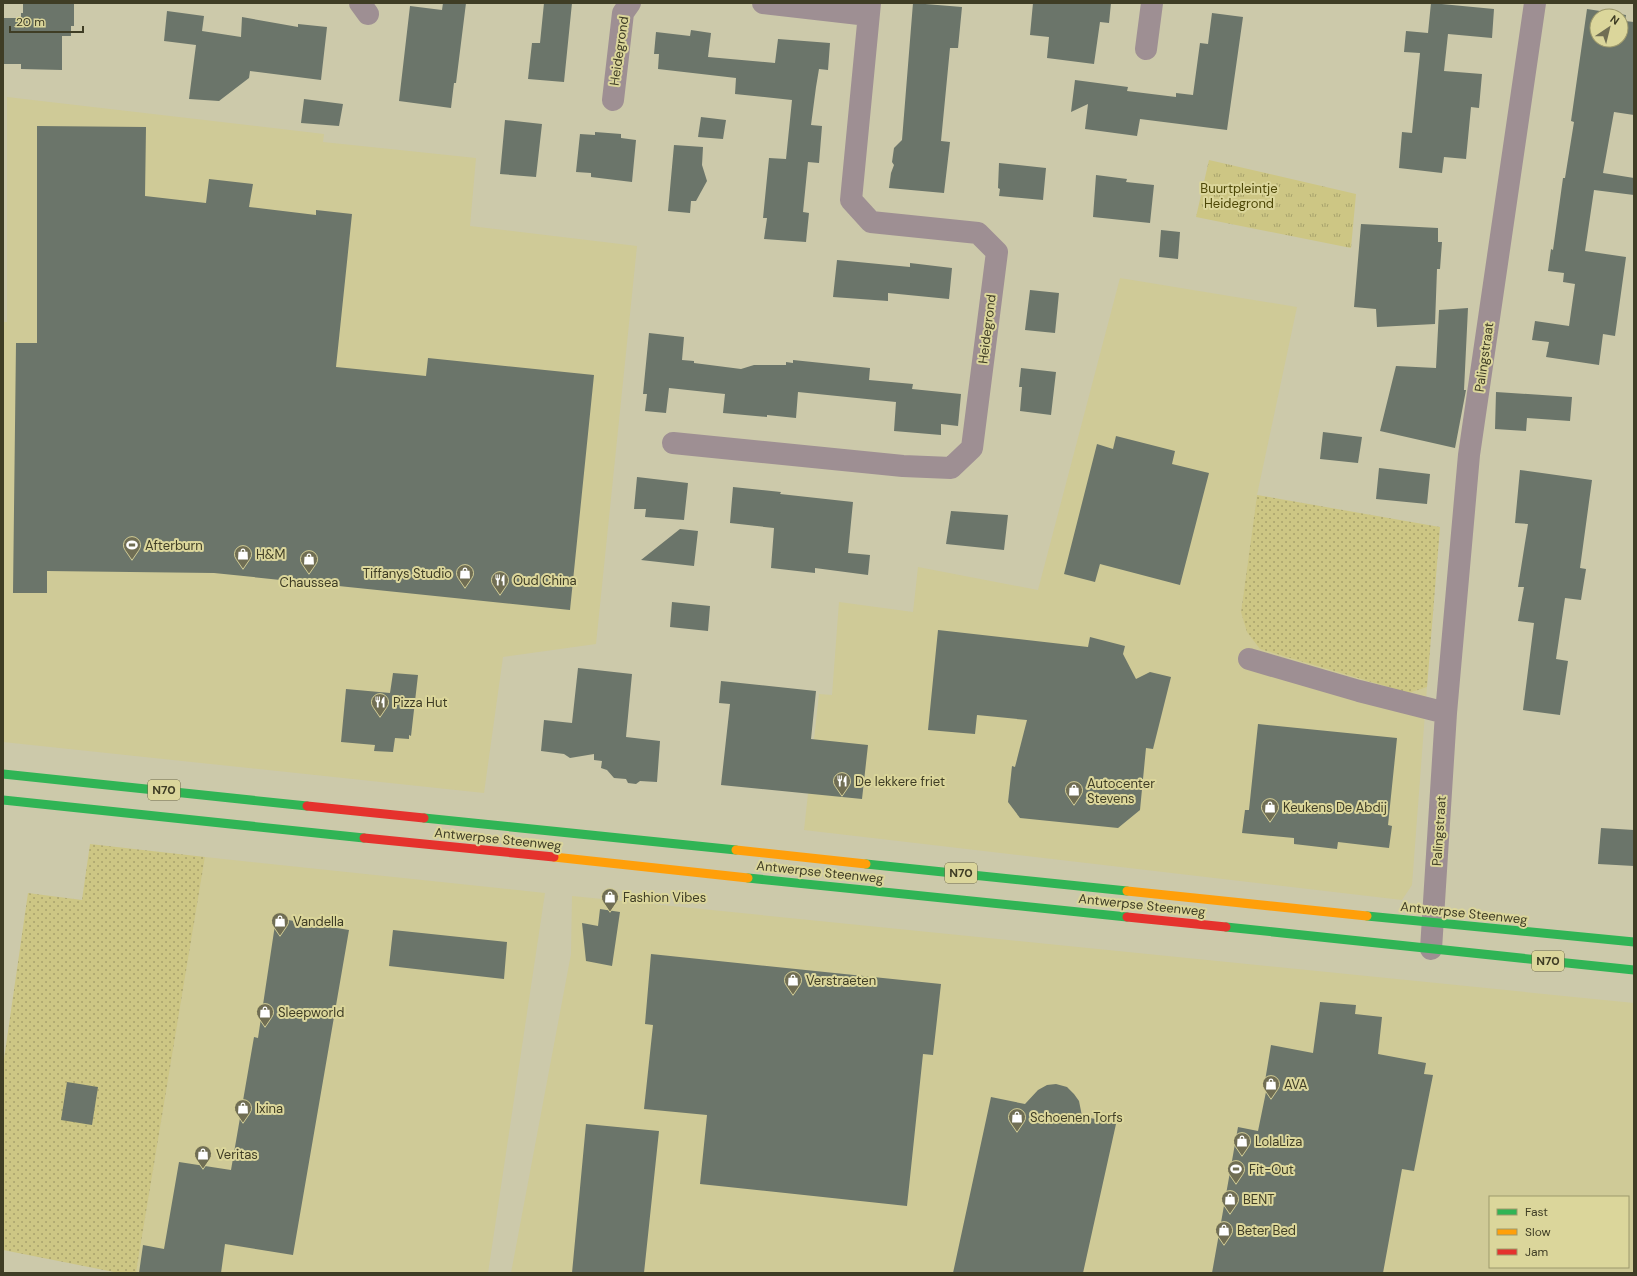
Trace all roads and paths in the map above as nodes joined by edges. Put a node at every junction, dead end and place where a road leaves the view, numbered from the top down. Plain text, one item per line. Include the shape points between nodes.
1 (630, 3) edge
2 (763, 3) edge
3 (1152, 3) edge
4 (1535, 3) edge
5 (869, 9) edge
6 (1146, 49) dead end
7 (613, 100) dead end
8 (673, 443) dead end
9 (1249, 659) dead end
10 (1446, 713) junction
11 (3, 774) edge
12 (3, 800) edge
13 (1433, 923) junction
14 (1634, 942) edge
15 (1431, 949) junction
16 (1634, 970) edge

1 - 7 street, Heidegrond via 623,13
2 - 5 street, Heidegrond
3 - 6 street
4 - 10 street, Palingstraat via 1469,455
5 - 8 street, Heidegrond via 851,200 871,222 978,233 997,252 972,448 951,468 904,466
9 - 10 street
10 - 13 street, Palingstraat
11 - 13 main road, Antwerpse Steenweg / N70
12 - 15 main road, Antwerpse Steenweg / N70
13 - 14 main road, Antwerpse Steenweg / N70
13 - 15 street, Palingstraat
15 - 16 main road, Antwerpse Steenweg / N70

